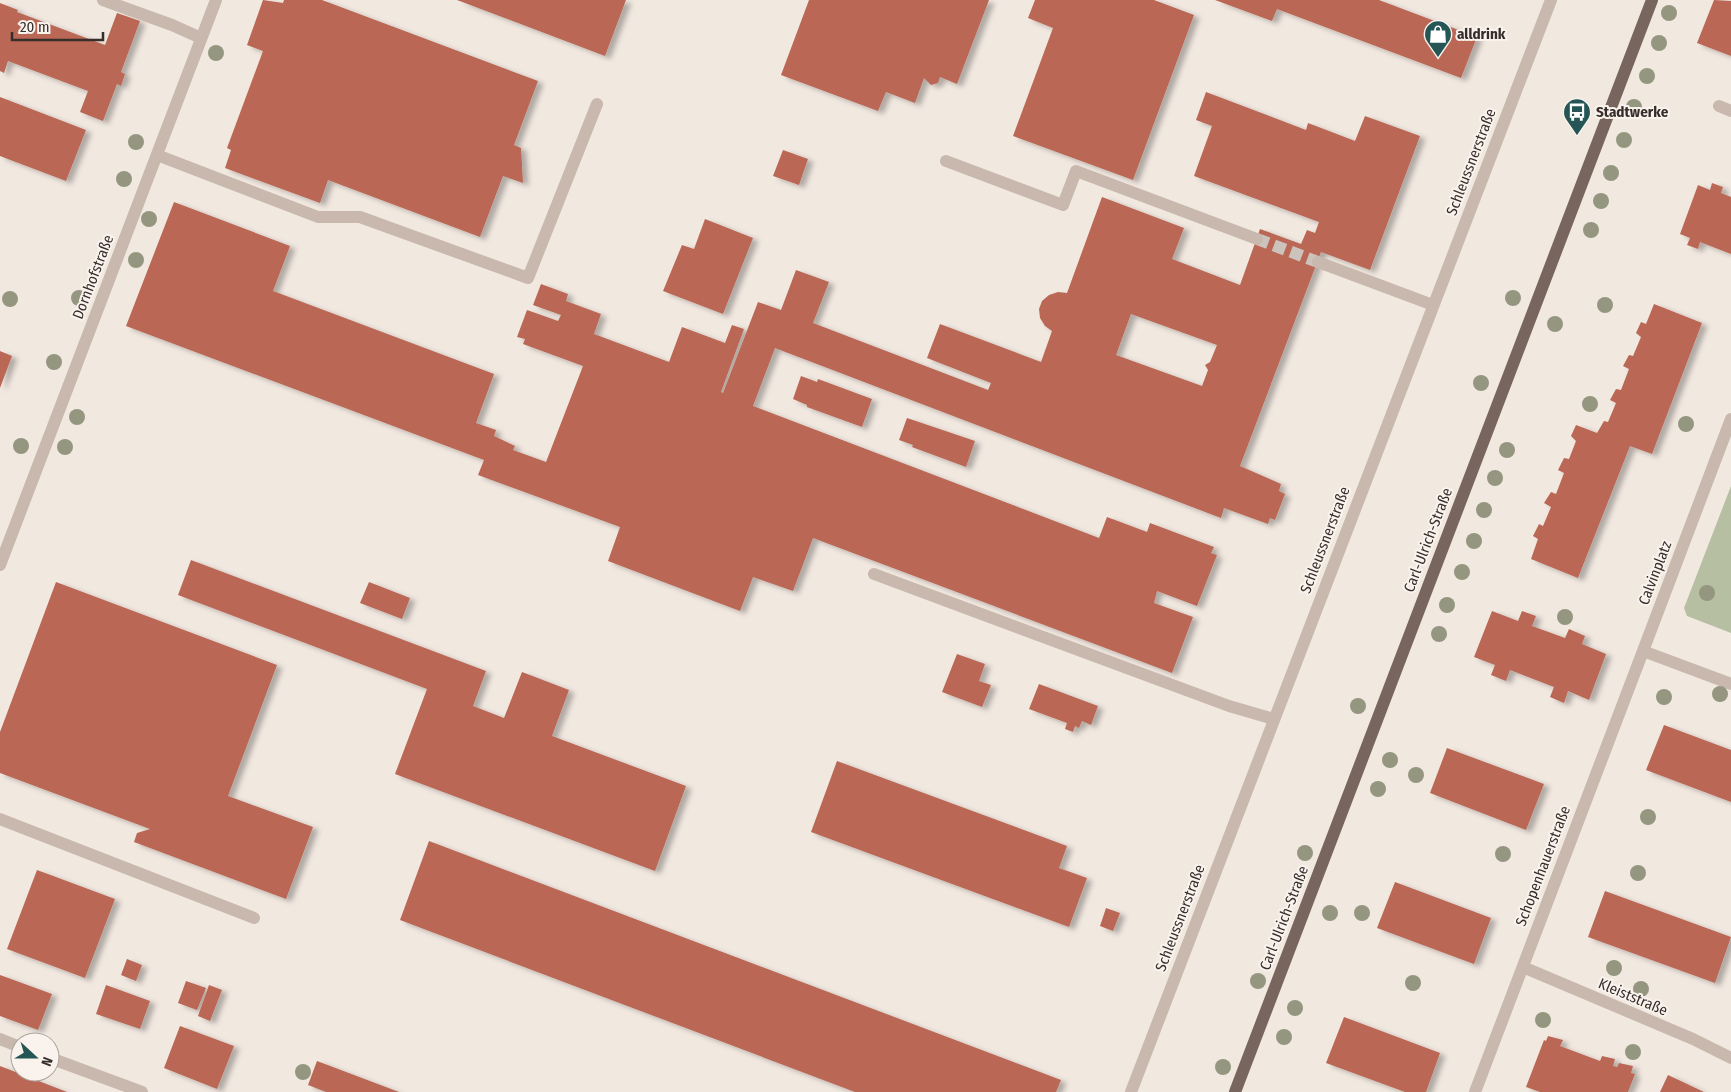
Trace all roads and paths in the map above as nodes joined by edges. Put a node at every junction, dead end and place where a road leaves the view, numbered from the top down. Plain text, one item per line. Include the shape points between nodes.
1 (103, 0) edge
2 (216, 0) edge
3 (1551, 0) edge
4 (1652, 0) edge
5 (201, 38) junction
6 (597, 104) dead end
7 (157, 155) junction
8 (946, 162) dead end
9 (1257, 239) tunnel mouth
10 (1318, 262) tunnel mouth
11 (1433, 305) junction
12 (1731, 419) edge
13 (0, 565) edge
14 (874, 574) dead end
15 (1643, 651) junction
16 (1731, 684) edge
17 (1274, 719) junction
18 (0, 819) edge
19 (254, 918) dead end
20 (1522, 968) junction
21 (1731, 1058) edge
22 (60, 1063) edge
23 (111, 1087) edge
24 (142, 1092) edge
25 (1131, 1092) edge
26 (1234, 1092) edge
27 (1474, 1092) edge

1 - 5 street
2 - 5 street, Dornhofstraße
3 - 11 street, Schleussnerstraße
4 - 26 main road, Carl-Ulrich-Straße
5 - 7 street, Dornhofstraße
6 - 7 street via 528,278 360,217 318,217
7 - 13 street, Dornhofstraße
8 - 9 street via 1063,205 1076,171
10 - 11 street
11 - 17 street, Schleussnerstraße
12 - 15 street, Calvinplatz
14 - 17 street via 1229,706
15 - 16 street
15 - 20 street, Schopenhauerstraße
17 - 25 street, Schleussnerstraße
18 - 19 street
20 - 21 street, Kleiststraße
20 - 27 street, Schopenhauerstraße
22 - 23 street
23 - 24 street

